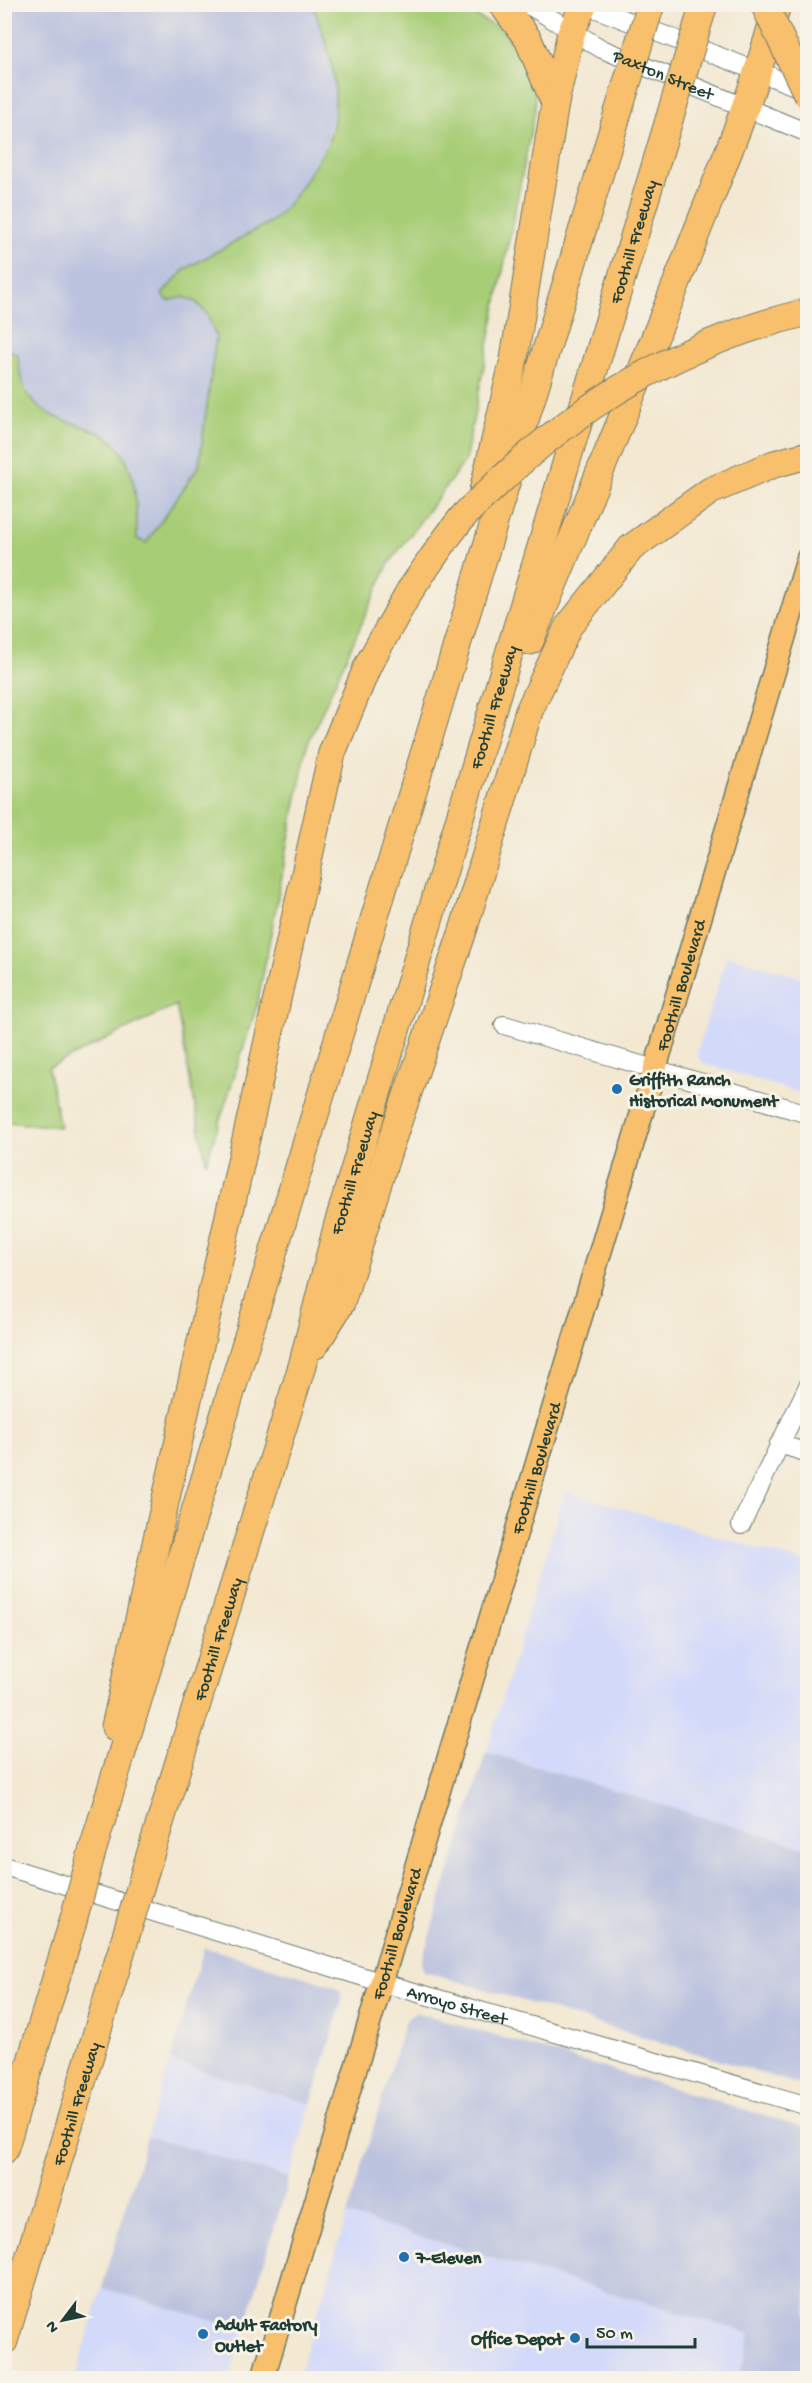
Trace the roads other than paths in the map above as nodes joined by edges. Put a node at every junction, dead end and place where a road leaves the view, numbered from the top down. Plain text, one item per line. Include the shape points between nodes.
1 (502, 4) edge
2 (527, 4) edge
3 (584, 4) edge
4 (651, 4) edge
5 (704, 4) edge
6 (764, 4) edge
7 (777, 4) edge
8 (571, 33) junction
9 (758, 71) junction
10 (807, 93) edge
11 (555, 103) junction
12 (745, 108) junction
13 (807, 133) edge
14 (807, 312) edge
15 (807, 455) edge
16 (807, 558) edge
17 (427, 742) junction
18 (478, 760) junction
19 (504, 1025) dead end
20 (654, 1069) junction
21 (807, 1114) edge
22 (302, 1366) junction
23 (807, 1386) edge
24 (779, 1444) junction
25 (807, 1453) edge
26 (741, 1525) dead end
27 (92, 1852) junction
28 (4, 1866) edge
29 (380, 1982) junction
30 (807, 2106) edge
31 (4, 2150) edge
32 (4, 2342) edge
33 (263, 2379) edge

1 - 11 highway via 528,39
2 - 8 street, Paxton Street
3 - 8 highway
3 - 9 street, Paxton Street
4 - 17 highway, bridge
5 - 18 highway, Foothill Freeway, bridge
6 - 10 highway, bridge
7 - 9 highway
8 - 11 highway
8 - 12 street, Paxton Street
9 - 10 street, Paxton Street
9 - 12 highway
11 - 17 highway via 514,358 492,462 435,668
12 - 13 street, Paxton Street
12 - 18 highway via 632,398
14 - 27 highway, bridge via 755,324 688,351 603,397 535,448 463,517 409,592 368,665 332,753 123,1681
15 - 22 highway via 710,491 631,548 568,627 529,711 463,931 341,1303
16 - 20 main road, Foothill Boulevard
17 - 27 highway
18 - 22 highway, Foothill Freeway via 337,1227
19 - 20 street
20 - 21 street
20 - 29 main road, Foothill Boulevard
22 - 32 highway, Foothill Freeway, bridge
23 - 24 street
24 - 25 street
24 - 26 street
27 - 31 highway, bridge
28 - 29 street, Arroyo Street
29 - 30 street, Arroyo Street
29 - 33 main road, Foothill Boulevard

